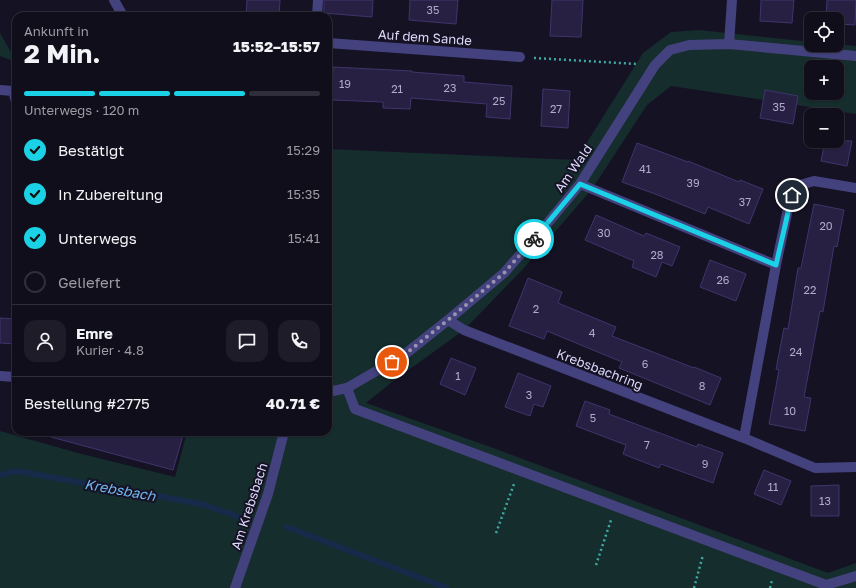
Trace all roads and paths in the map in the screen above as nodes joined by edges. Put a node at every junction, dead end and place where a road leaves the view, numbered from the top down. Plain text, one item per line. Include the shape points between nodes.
1 (114, 0) edge
2 (318, 0) edge
3 (732, 0) edge
4 (121, 12) edge
5 (317, 12) edge
6 (332, 43) edge
7 (730, 44) junction
8 (856, 56) edge
9 (520, 57) joint
10 (655, 66) junction
11 (0, 90) edge
12 (12, 91) edge
13 (580, 184) junction
14 (856, 188) edge
15 (776, 265) junction
16 (448, 320) junction
17 (0, 376) edge
18 (12, 377) edge
19 (347, 388) junction
20 (332, 391) edge
21 (283, 436) edge
22 (744, 438) junction
23 (856, 466) edge
24 (520, 471) junction
25 (616, 506) junction
26 (496, 533) dead end
27 (708, 541) junction
28 (596, 565) dead end
29 (856, 576) edge
30 (235, 588) edge
31 (694, 588) edge

1 - 4 street
2 - 5 street
3 - 7 street
6 - 9 street, Auf dem Sande
7 - 8 street, Am Wald
7 - 10 street, Am Wald via 689,44 670,50
9 - 10 path
10 - 13 street, Am Wald
11 - 12 street
13 - 15 street
13 - 16 street, Am Wald via 504,273
14 - 15 street via 814,181 800,184 792,195
15 - 22 street
16 - 19 street, Am Wald via 404,355
16 - 22 street, Krebsbachring via 464,330
17 - 18 street
19 - 20 street, Am Wald
19 - 24 street via 355,409
21 - 30 street, Am Krebsbach via 268,494
22 - 23 street, Krebsbachring via 815,468
24 - 25 street
24 - 26 path
25 - 27 street
25 - 28 path
27 - 29 street via 826,585
27 - 31 path

